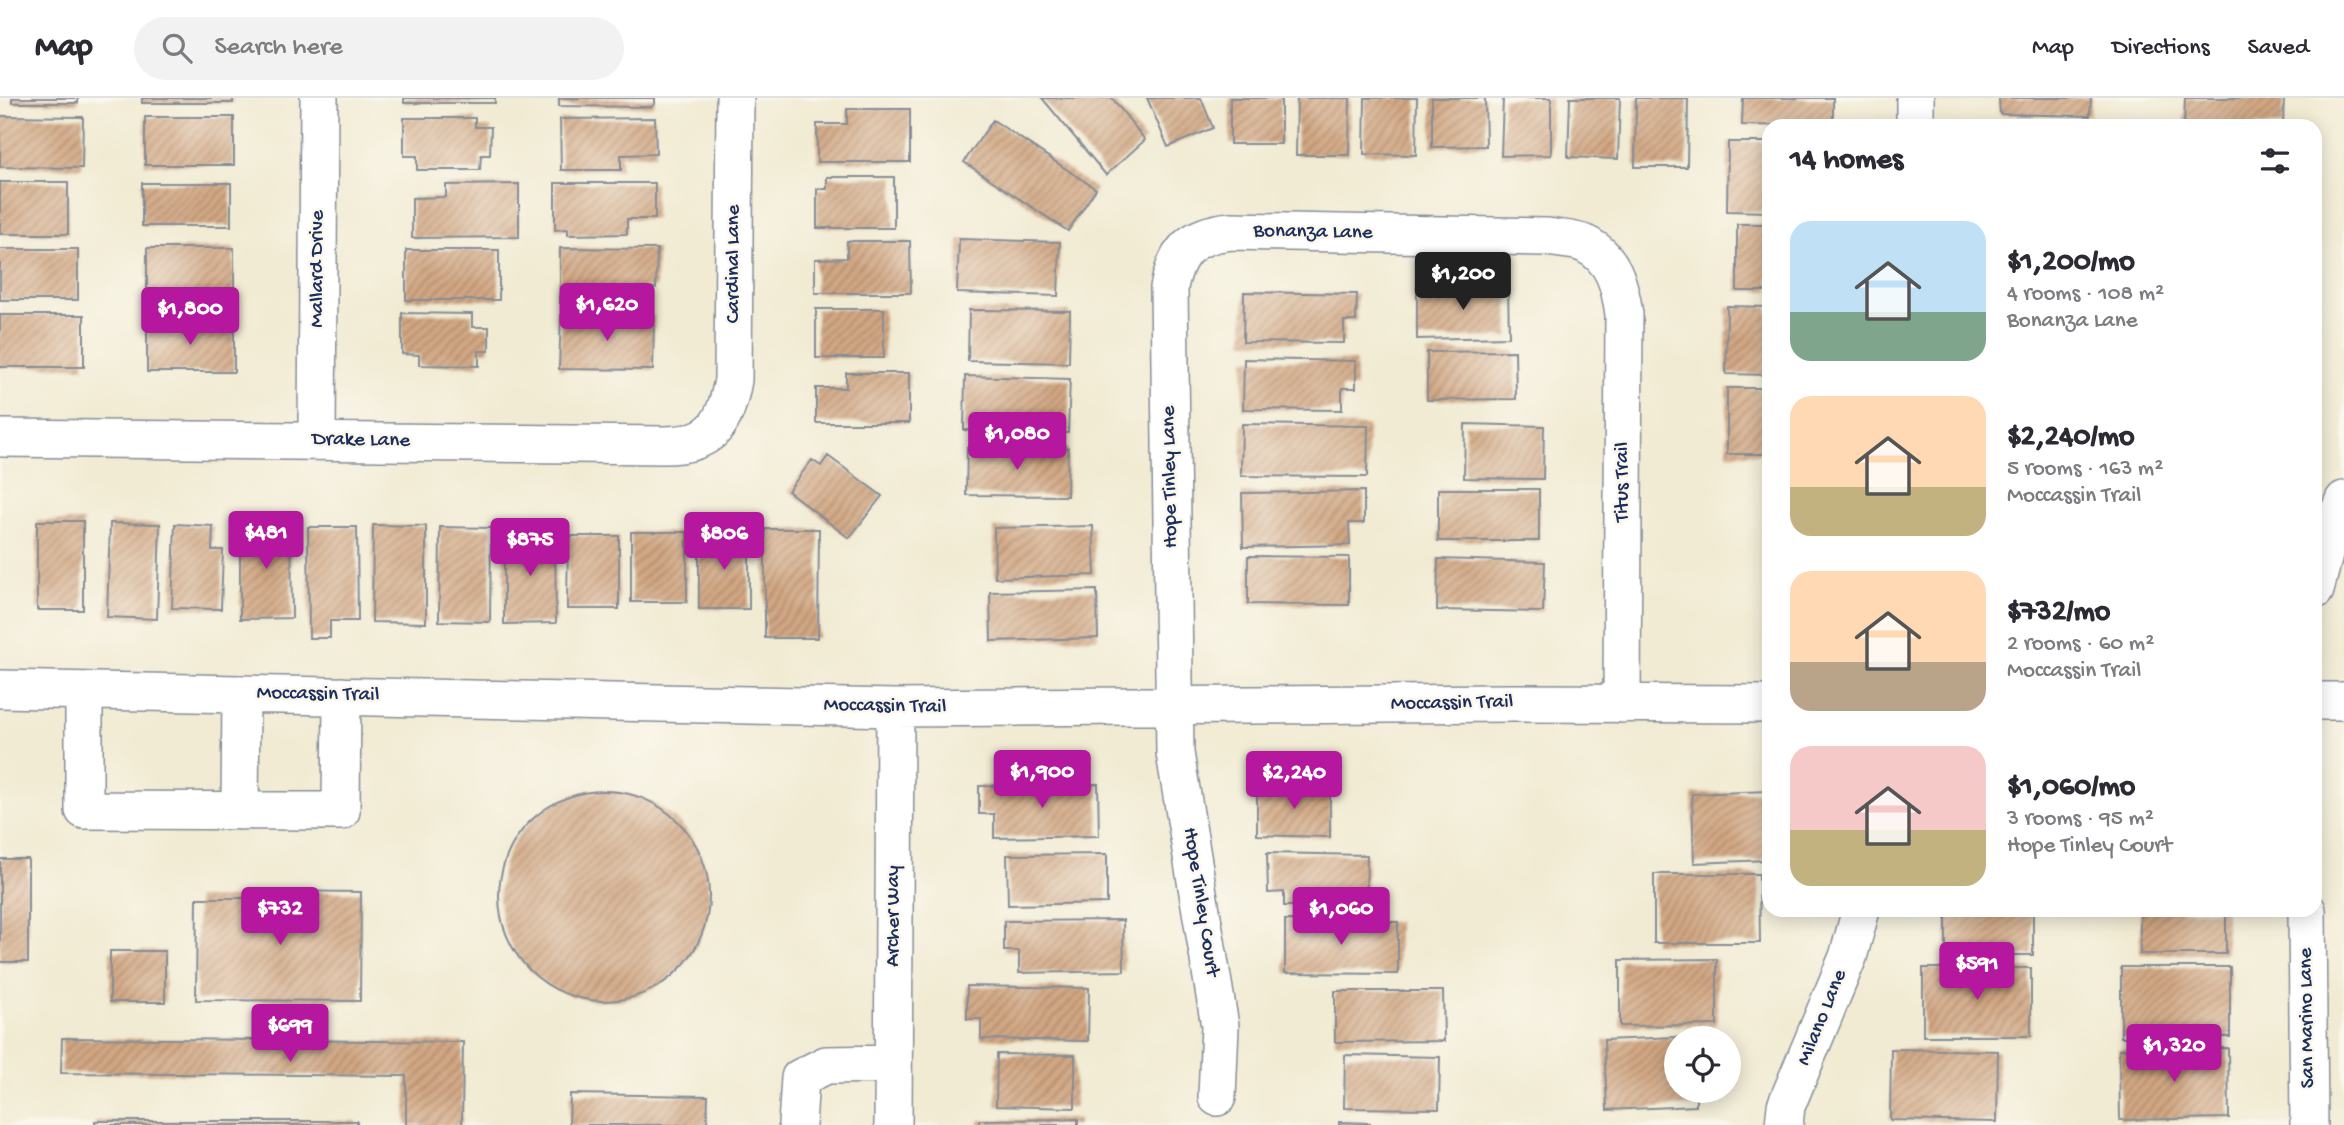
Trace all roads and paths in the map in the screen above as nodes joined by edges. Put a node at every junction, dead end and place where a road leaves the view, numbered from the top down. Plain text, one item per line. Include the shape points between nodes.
1 (318, 98) edge
2 (735, 98) edge
3 (1915, 98) edge
4 (1915, 119) edge
5 (1183, 251) joint
6 (1609, 264) joint
7 (717, 427) joint
8 (0, 438) edge
9 (317, 440) junction
10 (2344, 500) edge
11 (2322, 563) edge
12 (0, 689) edge
13 (84, 691) junction
14 (241, 694) junction
15 (342, 696) junction
16 (2322, 701) edge
17 (2344, 701) edge
18 (1622, 704) junction
19 (1762, 704) edge
20 (1175, 707) junction
21 (895, 708) junction
22 (240, 811) junction
23 (1859, 917) edge
24 (2306, 917) edge
25 (893, 1064) junction
26 (1217, 1097) dead end
27 (797, 1125) edge
28 (893, 1125) edge
29 (1784, 1125) edge
30 (2309, 1125) edge

1 - 9 street, Mallard Drive
2 - 7 street, Cardinal Lane via 733,380 729,405
3 - 4 street
5 - 6 street, Bonanza Lane via 1197,239 1231,231 1547,237 1583,243
5 - 20 street, Hope Tinley Lane via 1169,288
6 - 18 street, Titus Trail via 1620,285 1624,314
7 - 9 street, Drake Lane via 697,442 682,445
8 - 9 street, Drake Lane
10 - 11 street
12 - 13 street, Moccassin Trail
13 - 14 street, Moccassin Trail
13 - 22 street via 84,810
14 - 15 street, Moccassin Trail
14 - 22 street
15 - 21 street, Moccassin Trail
15 - 22 street via 341,811
16 - 17 street
18 - 19 street, Moccassin Trail
18 - 20 street, Moccassin Trail
20 - 21 street, Moccassin Trail
20 - 26 street, Hope Tinley Court via 1176,759 1220,1026
21 - 25 street, Archer Way
23 - 29 street, Milano Lane via 1848,957 1786,1106
24 - 30 street, San Marino Lane
25 - 27 street via 826,1065 800,1077
25 - 28 street, Archer Way

